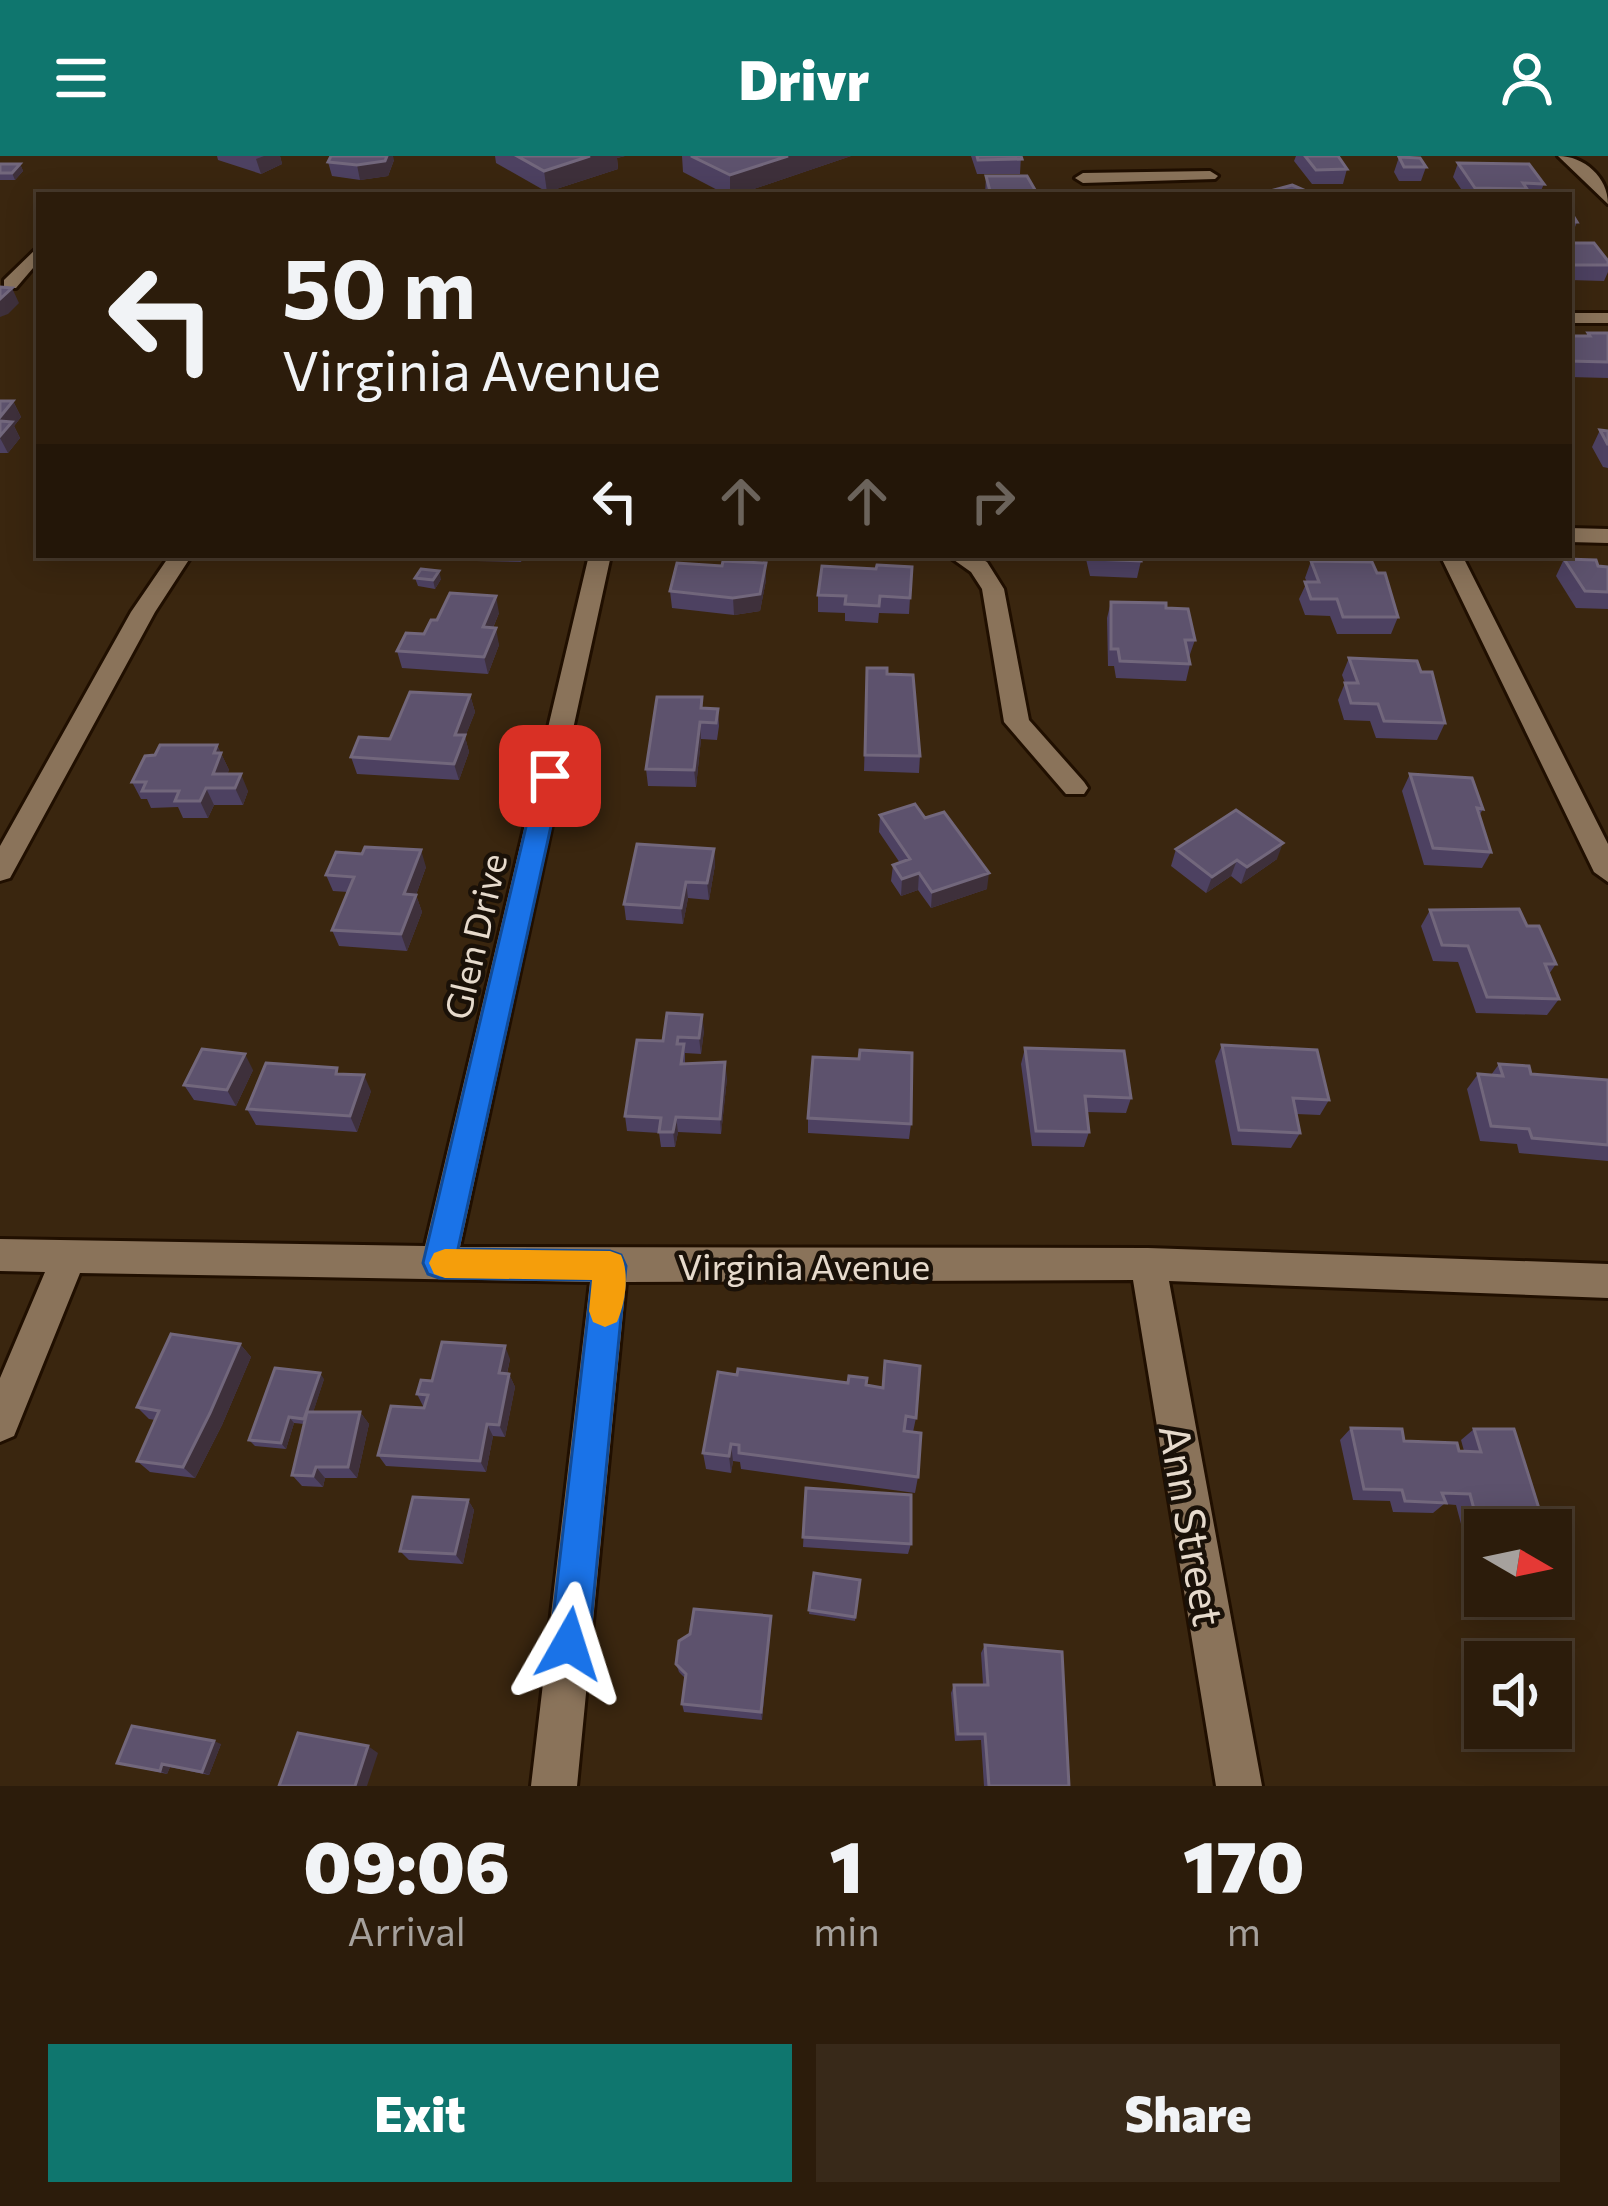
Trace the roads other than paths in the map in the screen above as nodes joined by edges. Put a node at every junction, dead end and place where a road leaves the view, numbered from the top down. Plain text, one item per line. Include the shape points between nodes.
1 (1075, 156) edge
2 (1565, 156) edge
3 (1210, 176) dead end
4 (1083, 178) junction
5 (1090, 192) edge
6 (1608, 200) edge
7 (36, 254) edge
8 (5, 284) edge
9 (36, 284) edge
10 (1572, 318) edge
11 (1608, 318) edge
12 (1572, 536) edge
13 (1608, 536) edge
14 (179, 558) edge
15 (599, 558) edge
16 (964, 558) edge
17 (1452, 558) edge
18 (1076, 788) dead end
19 (0, 871) edge
20 (1608, 872) edge
21 (0, 1255) edge
22 (69, 1257) junction
23 (439, 1263) junction
24 (1148, 1264) junction
25 (610, 1266) junction
26 (1608, 1281) edge
27 (0, 1423) edge
28 (554, 1786) edge
29 (1238, 1786) edge

1 - 4 street
2 - 6 street
3 - 4 street
4 - 5 street
7 - 8 street
8 - 9 street
10 - 11 street
12 - 13 street
14 - 19 street
15 - 23 street, Glen Drive
16 - 18 street via 980,567 992,589 1017,722
17 - 20 street
21 - 22 street, Virginia Avenue
22 - 23 street, Virginia Avenue
22 - 27 street
23 - 25 street, Virginia Avenue
24 - 25 street, Virginia Avenue
24 - 26 street, Virginia Avenue
24 - 29 street, Ann Street
25 - 28 street

